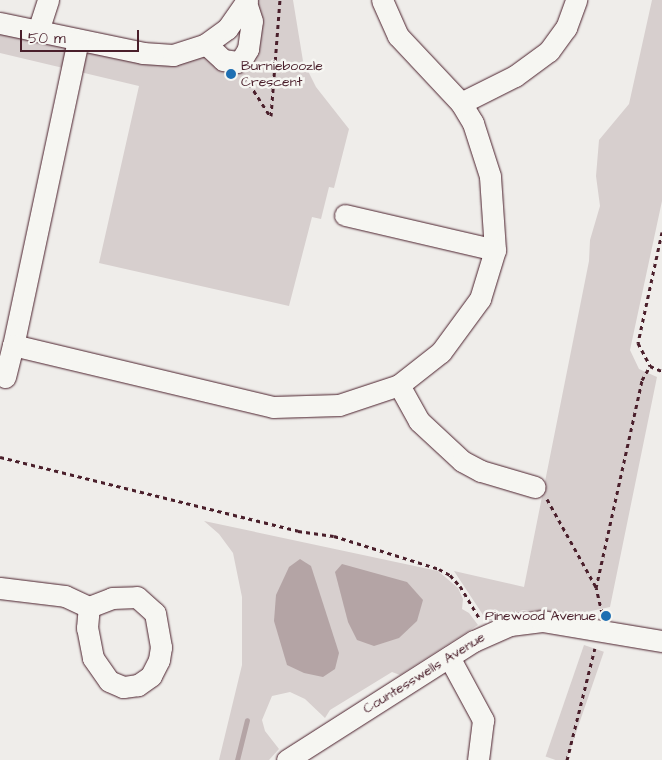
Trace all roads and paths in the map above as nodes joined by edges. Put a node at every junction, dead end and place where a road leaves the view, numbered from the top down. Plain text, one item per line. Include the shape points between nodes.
1 (48, 0) edge
2 (280, 0) edge
3 (382, 0) edge
4 (576, 0) edge
5 (246, 1) edge
6 (0, 22) edge
7 (38, 31) junction
8 (78, 40) junction
9 (206, 44) junction
10 (237, 62) junction
11 (461, 103) junction
12 (346, 215) dead end
13 (662, 232) edge
14 (495, 250) junction
15 (13, 346) junction
16 (650, 366) junction
17 (662, 371) edge
18 (5, 377) dead end
19 (399, 385) junction
20 (0, 457) edge
21 (535, 487) joint
22 (0, 588) edge
23 (596, 588) junction
24 (89, 607) dead end
25 (600, 629) junction
26 (489, 633) junction
27 (662, 641) edge
28 (449, 657) junction
29 (287, 760) edge
30 (478, 760) edge
31 (567, 760) edge

1 - 7 street
2 - 10 path via 270,116
3 - 11 street via 398,36
4 - 11 street via 566,28 549,50 515,76
5 - 9 street via 227,29
5 - 10 street via 252,22 248,49
6 - 7 street
7 - 8 street
8 - 9 street via 143,53 173,55
8 - 15 street
9 - 10 street via 223,60
11 - 14 street via 482,146 490,176
12 - 14 street
13 - 16 path via 638,343
14 - 19 street via 480,299 462,328 440,352
15 - 18 street
15 - 19 street via 274,407 339,405
16 - 17 path
16 - 23 path via 642,380
19 - 21 street via 419,421 462,461 481,471
20 - 26 path via 298,531 334,536 439,569 460,586
21 - 23 path via 542,489
22 - 24 street via 65,596
23 - 25 path via 602,612
25 - 26 street, Countesswells Avenue via 523,622
25 - 27 street, Countesswells Avenue
25 - 31 path
26 - 28 street, Countesswells Avenue
28 - 29 street, Countesswells Avenue
28 - 30 street via 483,720

